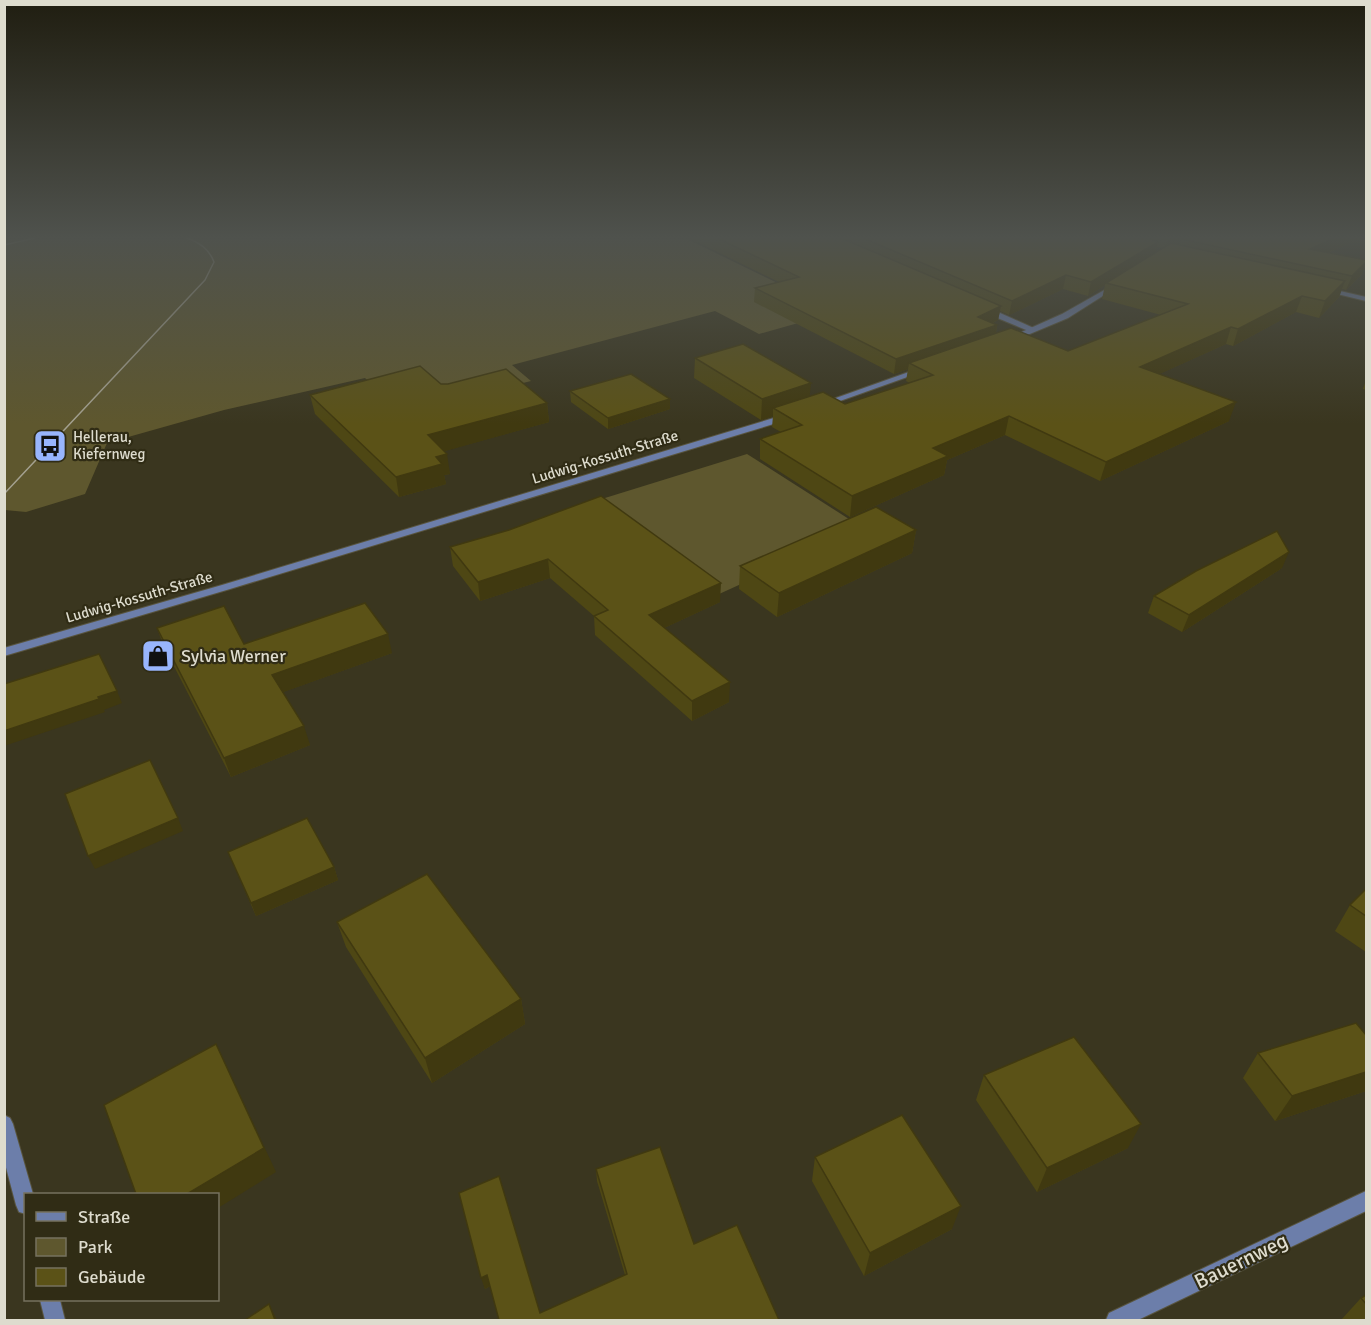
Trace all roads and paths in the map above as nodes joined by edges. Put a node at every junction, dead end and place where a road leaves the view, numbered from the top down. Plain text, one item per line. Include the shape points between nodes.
1 (1091, 300) edge
2 (978, 306) edge
3 (1034, 330) junction
4 (998, 344) edge
5 (935, 366) edge
6 (816, 406) edge
7 (794, 414) edge
8 (4, 652) edge
9 (4, 1124) edge
10 (24, 1198) edge
11 (1366, 1201) edge
12 (50, 1301) edge
13 (55, 1320) edge
14 (1116, 1320) edge

1 - 3 street
2 - 3 street
3 - 4 street
5 - 6 street
7 - 8 street, Ludwig-Kossuth-Straße
9 - 10 street
11 - 14 street, Bauernweg
12 - 13 street

